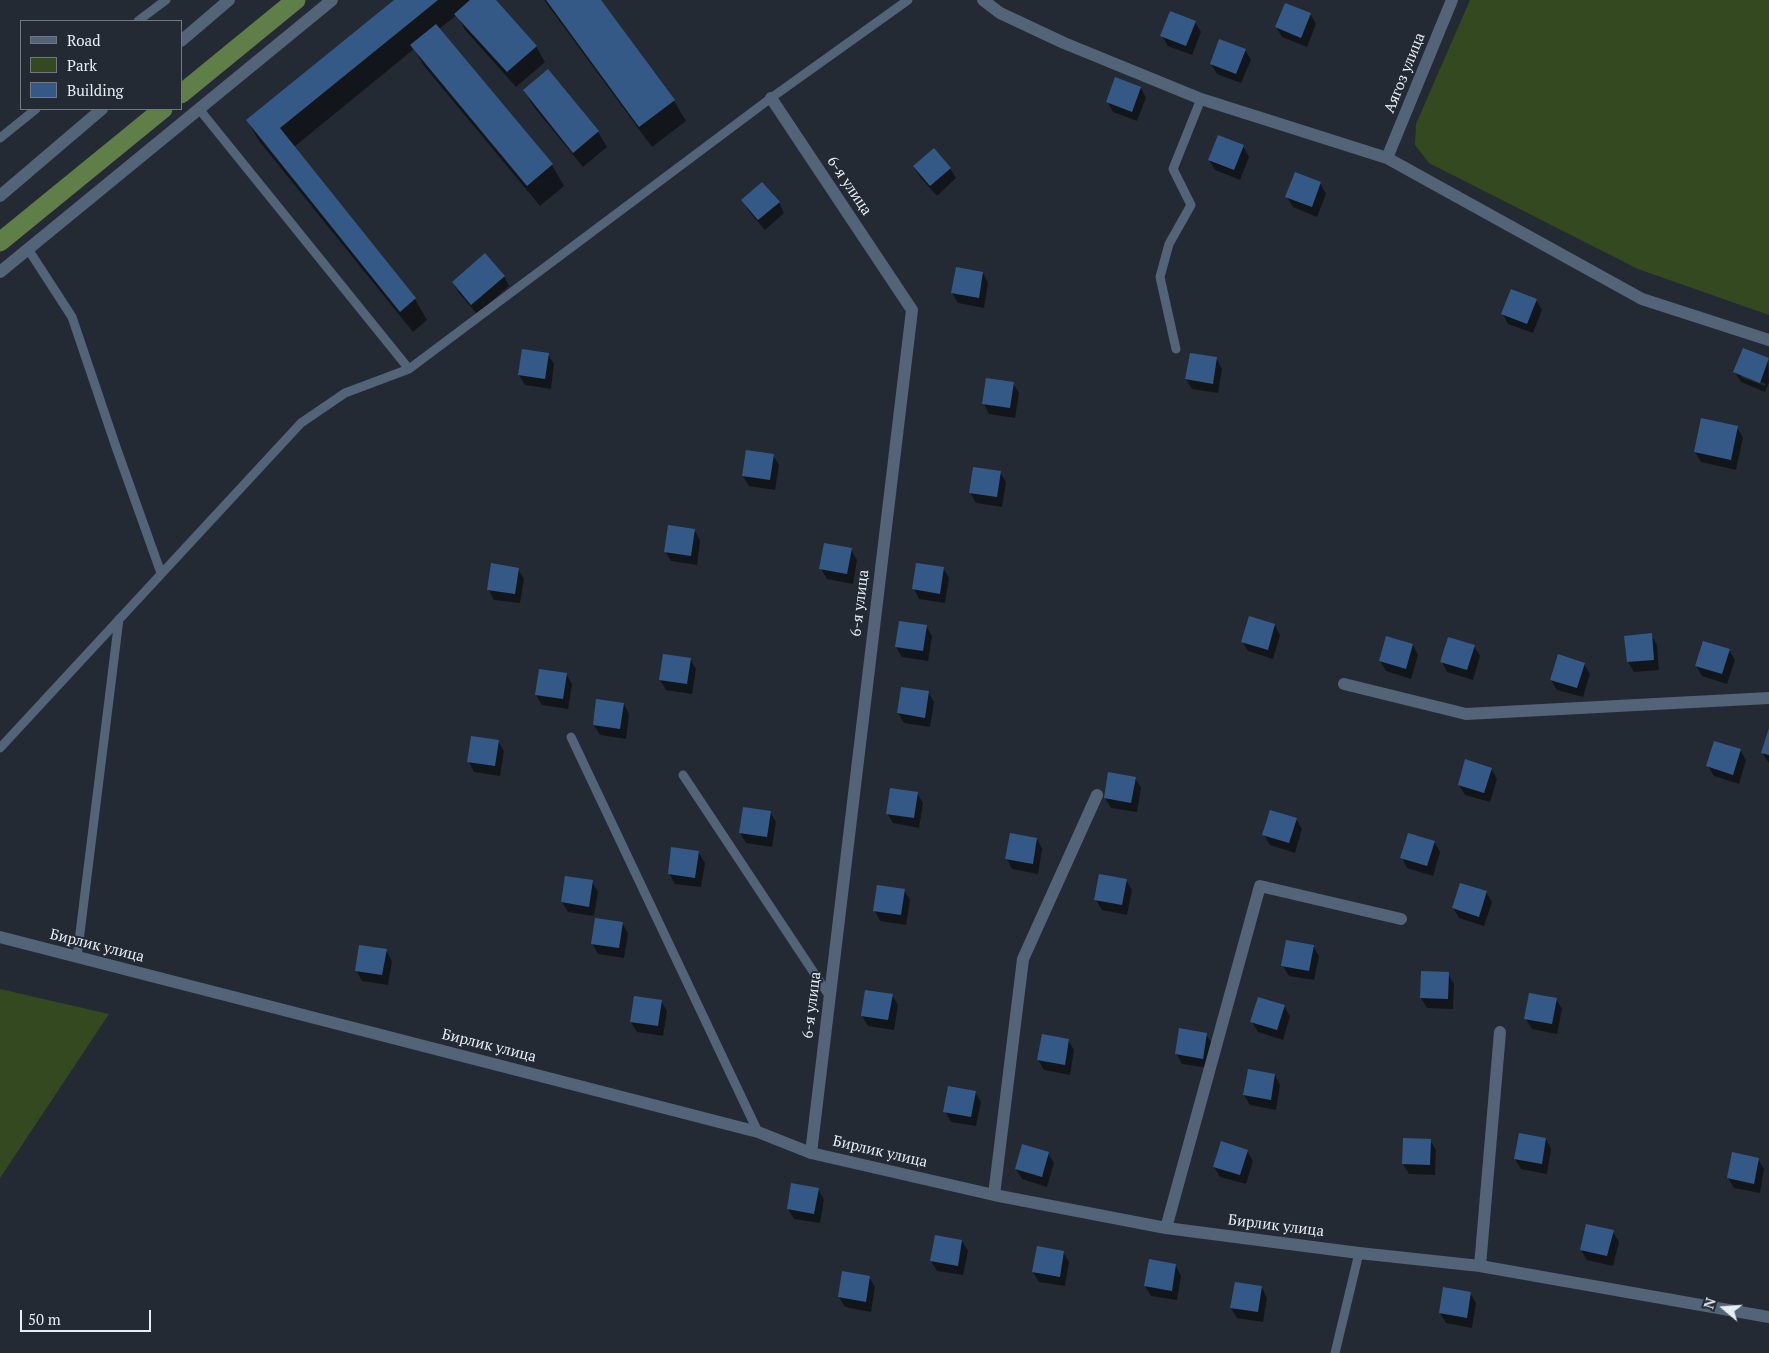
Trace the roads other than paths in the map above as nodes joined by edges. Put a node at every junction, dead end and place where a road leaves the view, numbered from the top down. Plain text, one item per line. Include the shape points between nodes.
1 (166, 0) edge
2 (229, 0) edge
3 (332, 0) edge
4 (908, 0) edge
5 (983, 0) edge
6 (1452, 0) edge
7 (139, 20) edge
8 (182, 40) edge
9 (771, 98) junction
10 (1201, 99) junction
11 (199, 109) junction
12 (35, 110) edge
13 (101, 110) edge
14 (0, 138) edge
15 (1387, 158) junction
16 (0, 196) edge
17 (28, 249) junction
18 (0, 272) edge
19 (1769, 340) edge
20 (1176, 349) dead end
21 (409, 369) junction
22 (161, 573) junction
23 (120, 618) junction
24 (1344, 684) dead end
25 (1769, 698) edge
26 (571, 737) dead end
27 (0, 748) edge
28 (684, 775) dead end
29 (1097, 794) dead end
30 (1401, 919) dead end
31 (0, 937) edge
32 (77, 957) junction
33 (830, 997) junction
34 (1500, 1032) dead end
35 (758, 1132) junction
36 (811, 1153) junction
37 (994, 1195) junction
38 (1166, 1228) junction
39 (1358, 1254) junction
40 (1480, 1266) junction
41 (1769, 1317) edge
42 (1335, 1353) edge

1 - 7 lane
2 - 8 street
3 - 11 street
4 - 9 lane
5 - 10 street via 1000,13 1064,43
6 - 15 street, Аягоз улица
9 - 21 lane
9 - 33 street, 6-я улица via 912,310
10 - 15 street
10 - 20 lane via 1173,169 1191,205 1169,244 1160,277
11 - 17 street
11 - 21 lane
12 - 14 lane
13 - 16 street
15 - 19 street via 1642,299
17 - 18 street
17 - 22 lane via 72,317
21 - 22 lane via 345,393 301,423
22 - 23 lane
23 - 27 lane
23 - 32 lane
24 - 25 street via 1466,714
26 - 35 lane
28 - 33 lane
29 - 37 street via 1023,959
30 - 38 street via 1260,886
31 - 32 street, Бирлик улица
32 - 35 street, Бирлик улица
33 - 36 street, 6-я улица
34 - 40 street
35 - 36 street, Бирлик улица
36 - 37 street, Бирлик улица
37 - 38 street, Бирлик улица
38 - 39 street, Бирлик улица
39 - 40 street, Бирлик улица
39 - 42 lane
40 - 41 street, Бирлик улица

